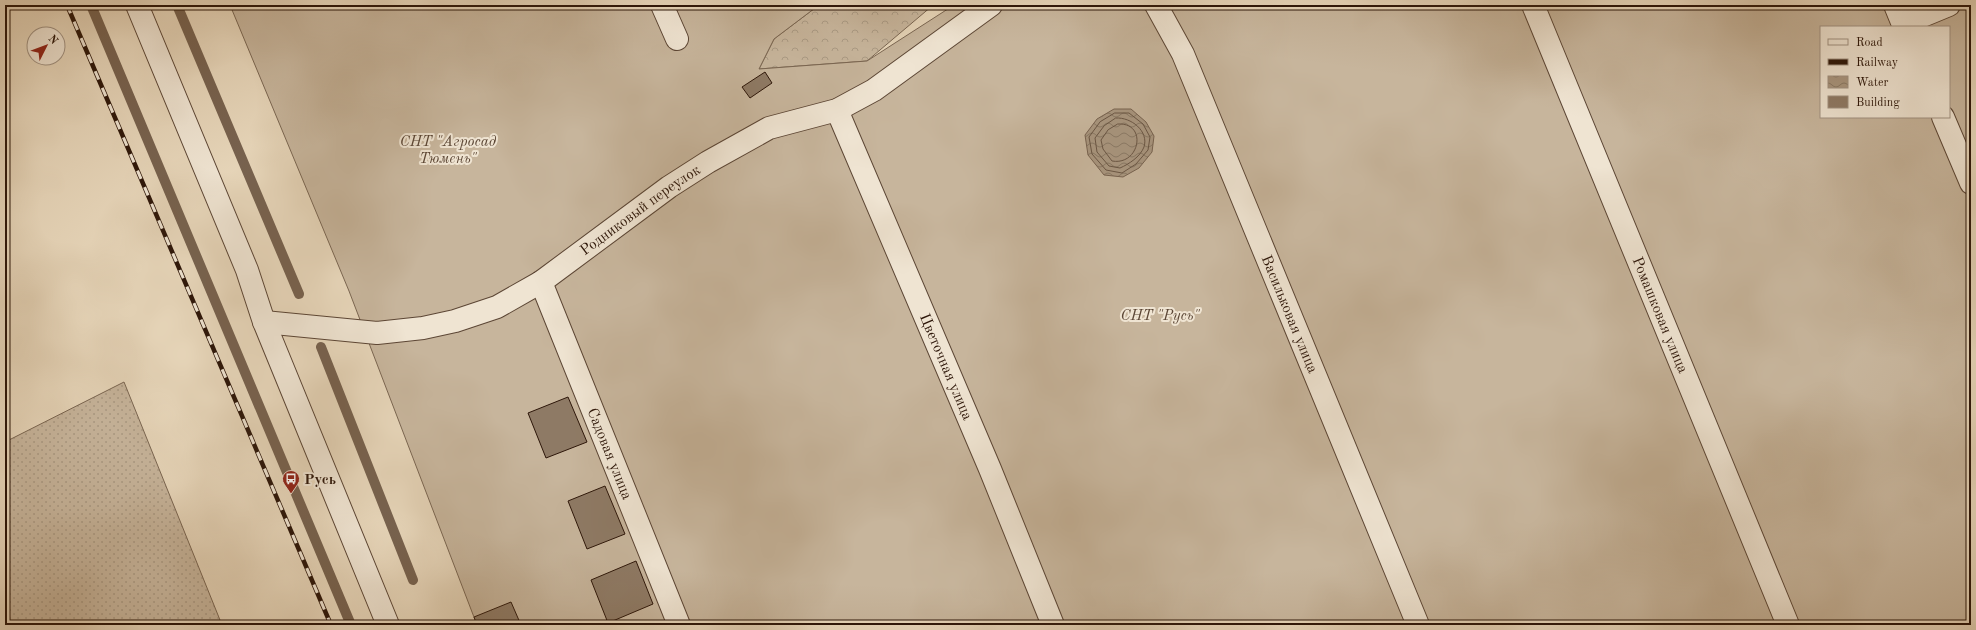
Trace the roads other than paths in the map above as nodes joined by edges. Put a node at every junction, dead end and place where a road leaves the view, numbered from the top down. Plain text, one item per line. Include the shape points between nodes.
1 (136, 5) edge
2 (662, 5) edge
3 (991, 5) edge
4 (1156, 5) edge
5 (1533, 5) edge
6 (1949, 5) edge
7 (1901, 19) edge
8 (677, 39) dead end
9 (837, 110) junction
10 (1943, 118) edge
11 (1971, 183) edge
12 (541, 282) junction
13 (264, 322) junction
14 (388, 625) edge
15 (679, 625) edge
16 (1053, 625) edge
17 (1418, 625) edge
18 (1788, 625) edge

1 - 13 street via 247,270
2 - 8 street
3 - 9 street, Родниковый переулок via 880,86
4 - 17 street, Васильковая улица via 1183,54
5 - 18 street, Ромашковая улица
6 - 7 street
9 - 12 street, Родниковый переулок via 769,128 708,162 669,187
9 - 16 street, Цветочная улица via 990,469
10 - 11 street
12 - 13 street, Родниковый переулок via 497,307 455,321 423,328 377,333
12 - 15 street, Садовая улица
13 - 14 street

